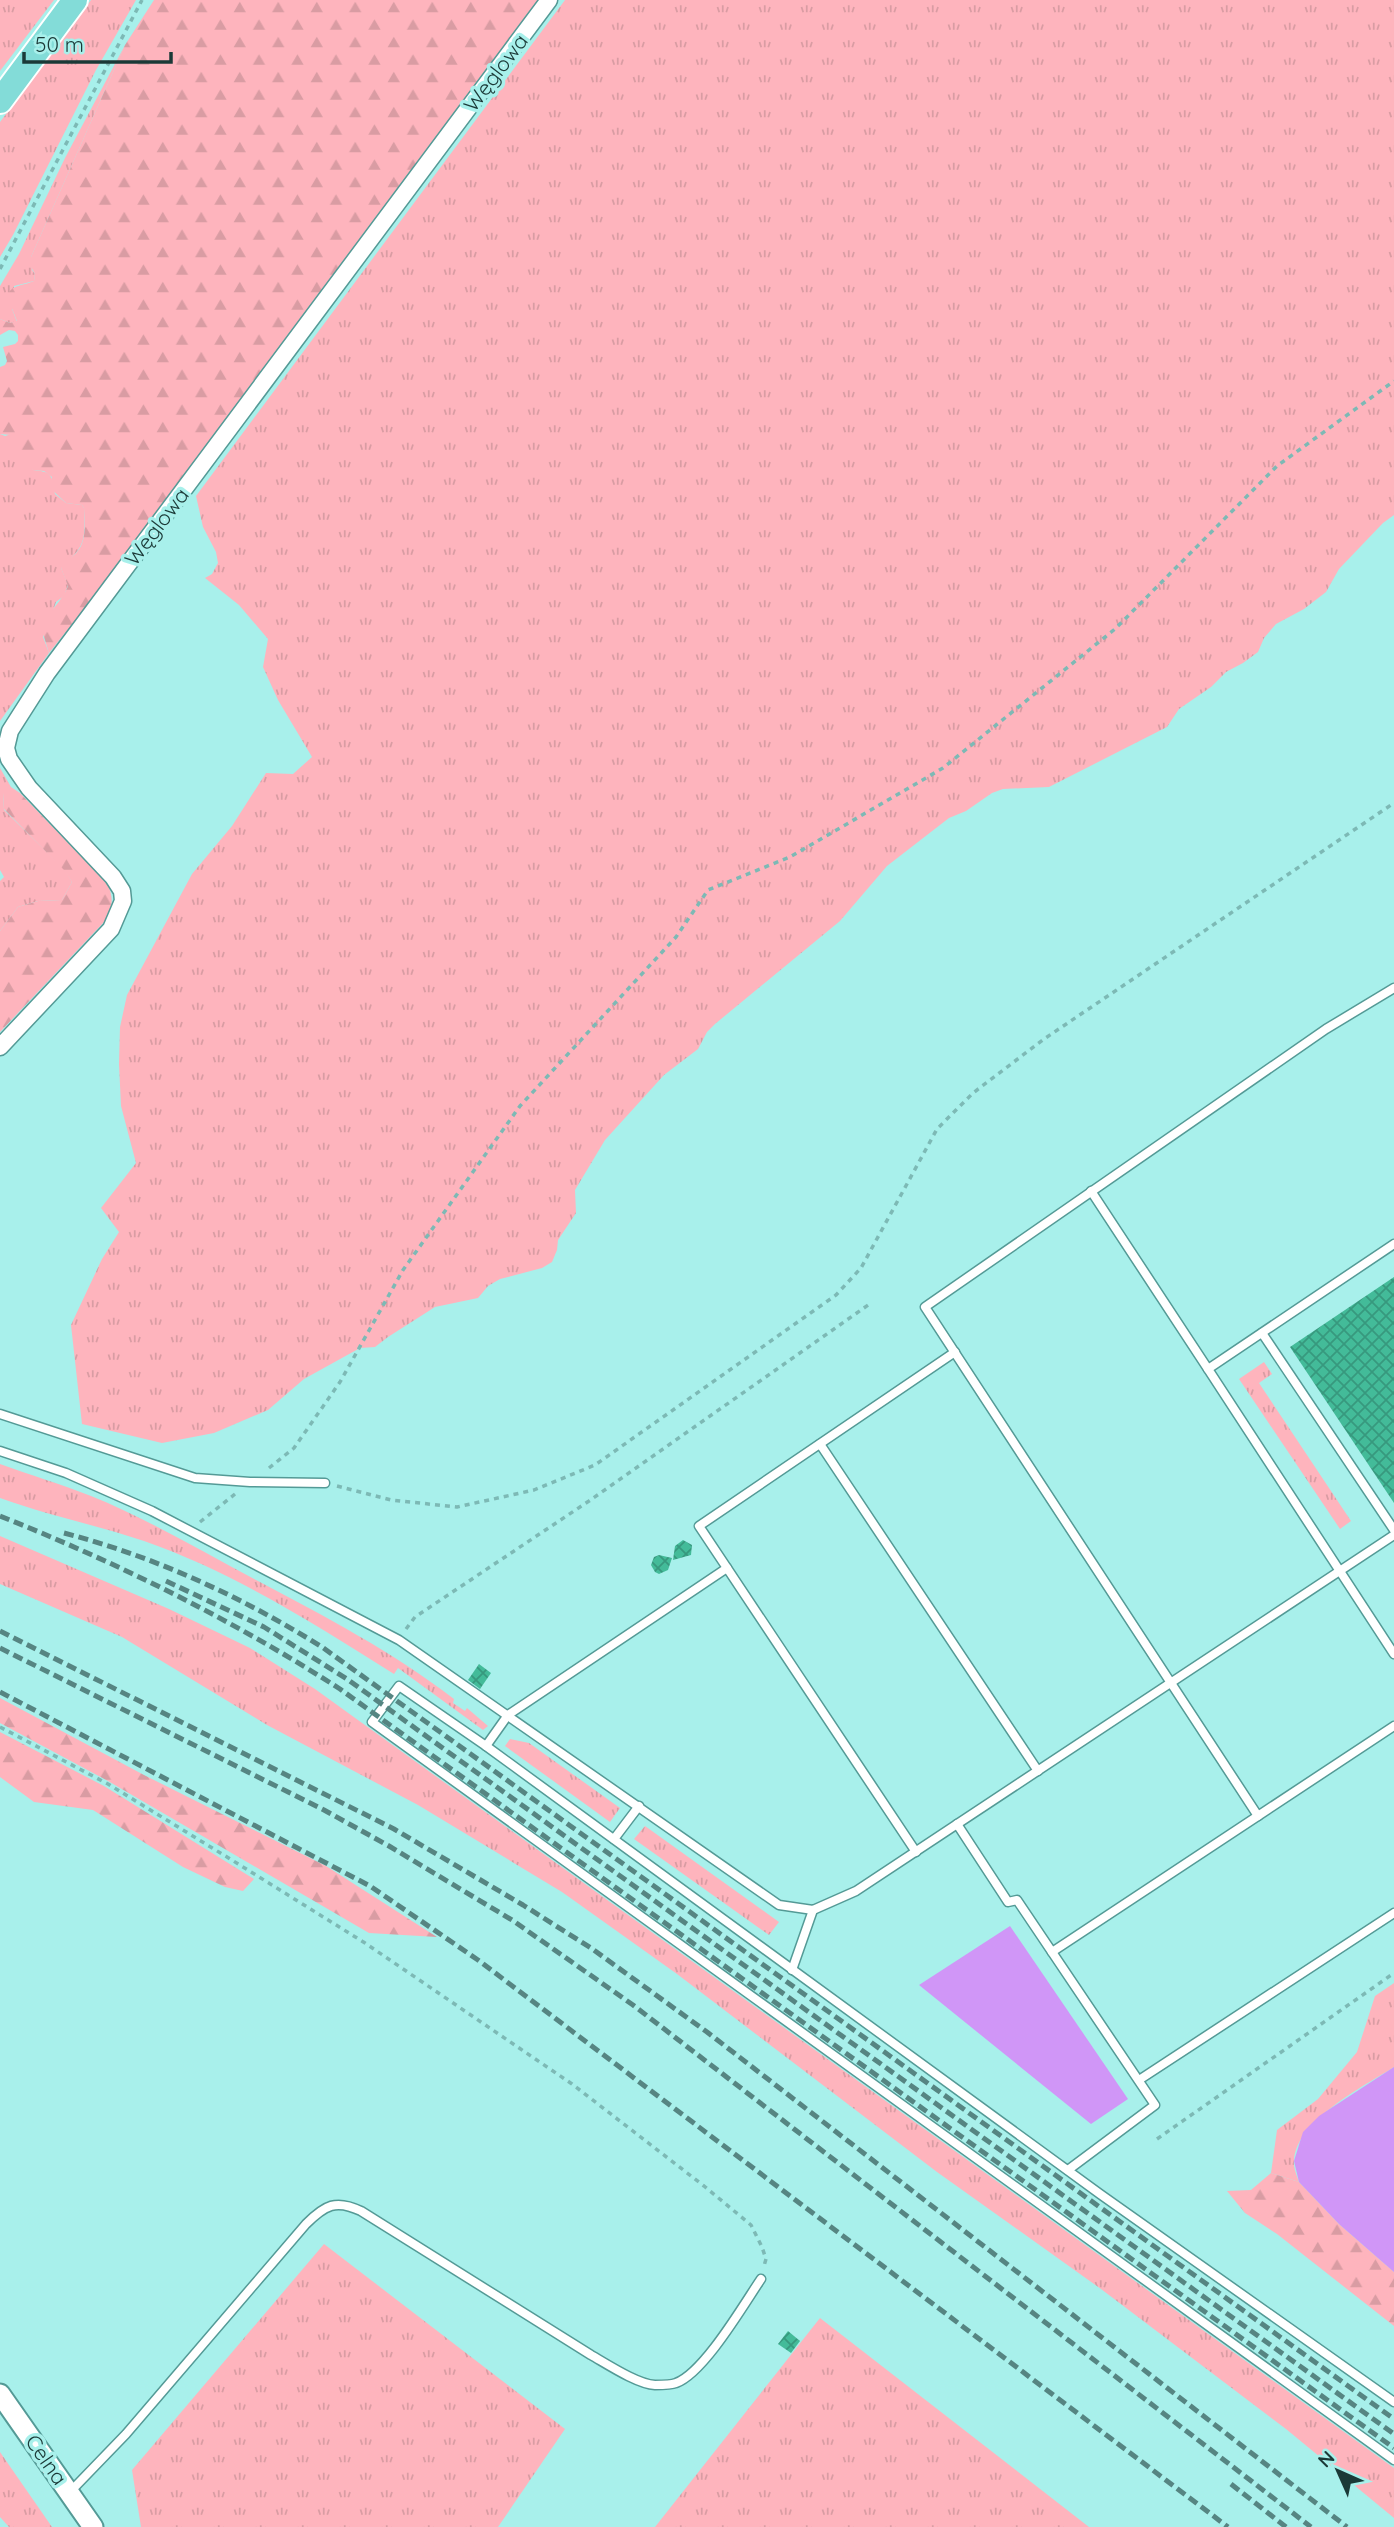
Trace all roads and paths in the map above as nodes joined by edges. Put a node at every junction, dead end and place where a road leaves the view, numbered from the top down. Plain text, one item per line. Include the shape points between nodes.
1 (75, 0) edge
2 (142, 0) edge
3 (549, 0) edge
4 (0, 101) edge
5 (0, 269) edge
6 (1394, 380) edge
7 (1394, 803) edge
8 (1394, 988) edge
9 (0, 1047) edge
10 (1091, 1191) junction
11 (1394, 1244) edge
12 (871, 1303) dead end
13 (1262, 1333) junction
14 (955, 1352) junction
15 (1208, 1369) junction
16 (0, 1414) edge
17 (820, 1444) junction
18 (0, 1451) edge
19 (250, 1482) junction
20 (325, 1483) joint
21 (190, 1530) junction
22 (1394, 1533) edge
23 (727, 1568) junction
24 (1341, 1570) junction
25 (399, 1640) junction
26 (1394, 1654) edge
27 (1171, 1683) junction
28 (508, 1715) junction
29 (0, 1727) edge
30 (1394, 1727) edge
31 (486, 1746) junction
32 (1038, 1771) junction
33 (639, 1806) junction
34 (1258, 1816) junction
35 (957, 1824) junction
36 (614, 1839) junction
37 (916, 1852) junction
38 (813, 1910) junction
39 (1394, 1913) edge
40 (1052, 1952) junction
41 (792, 1970) junction
42 (1394, 1973) edge
43 (1139, 2080) junction
44 (1157, 2139) dead end
45 (1068, 2170) junction
46 (761, 2279) joint
47 (0, 2393) edge
48 (1394, 2402) edge
49 (1394, 2460) edge
50 (69, 2493) junction
51 (93, 2527) edge

1 - 4 main road
2 - 5 path
3 - 9 street, Węglowa via 47,673 10,730 6,748 16,771 113,877 123,901 111,929
6 - 19 path via 1277,466 1115,629 943,768 790,857 708,890 676,937 520,1106 403,1270 340,1382 294,1448
7 - 20 path via 1044,1039 973,1093 937,1129 861,1268 836,1295 595,1465 534,1490 457,1507 391,1500
8 - 10 lane via 1326,1029
10 - 14 lane via 925,1307
10 - 15 lane
11 - 13 lane
12 - 25 path via 415,1617
13 - 15 lane
13 - 22 lane
14 - 17 lane
14 - 27 lane
15 - 24 lane
16 - 19 lane via 195,1478
17 - 23 lane via 699,1526
17 - 32 lane
18 - 21 lane via 66,1473
19 - 20 lane
19 - 21 path
21 - 25 lane
22 - 24 lane
23 - 28 lane
23 - 37 lane
24 - 26 lane
24 - 27 lane
25 - 28 lane
27 - 32 lane
27 - 34 lane
28 - 31 lane
28 - 33 lane
29 - 46 path via 107,1784 365,1943 572,2084 751,2225 766,2259
30 - 34 lane
31 - 36 lane
31 - 49 lane via 399,1686 373,1722
32 - 35 lane
33 - 36 lane
33 - 38 lane via 779,1905
34 - 40 lane
35 - 37 lane
35 - 40 lane via 1008,1902 1017,1900
36 - 41 lane
37 - 38 lane via 856,1891
38 - 41 lane
39 - 43 lane
40 - 43 lane
41 - 45 lane
42 - 44 path
43 - 45 lane via 1155,2105
45 - 48 lane
46 - 50 lane via 694,2371 676,2383 652,2385 591,2355 361,2211 335,2204 306,2224
47 - 50 street, Celna
50 - 51 street, Celna

